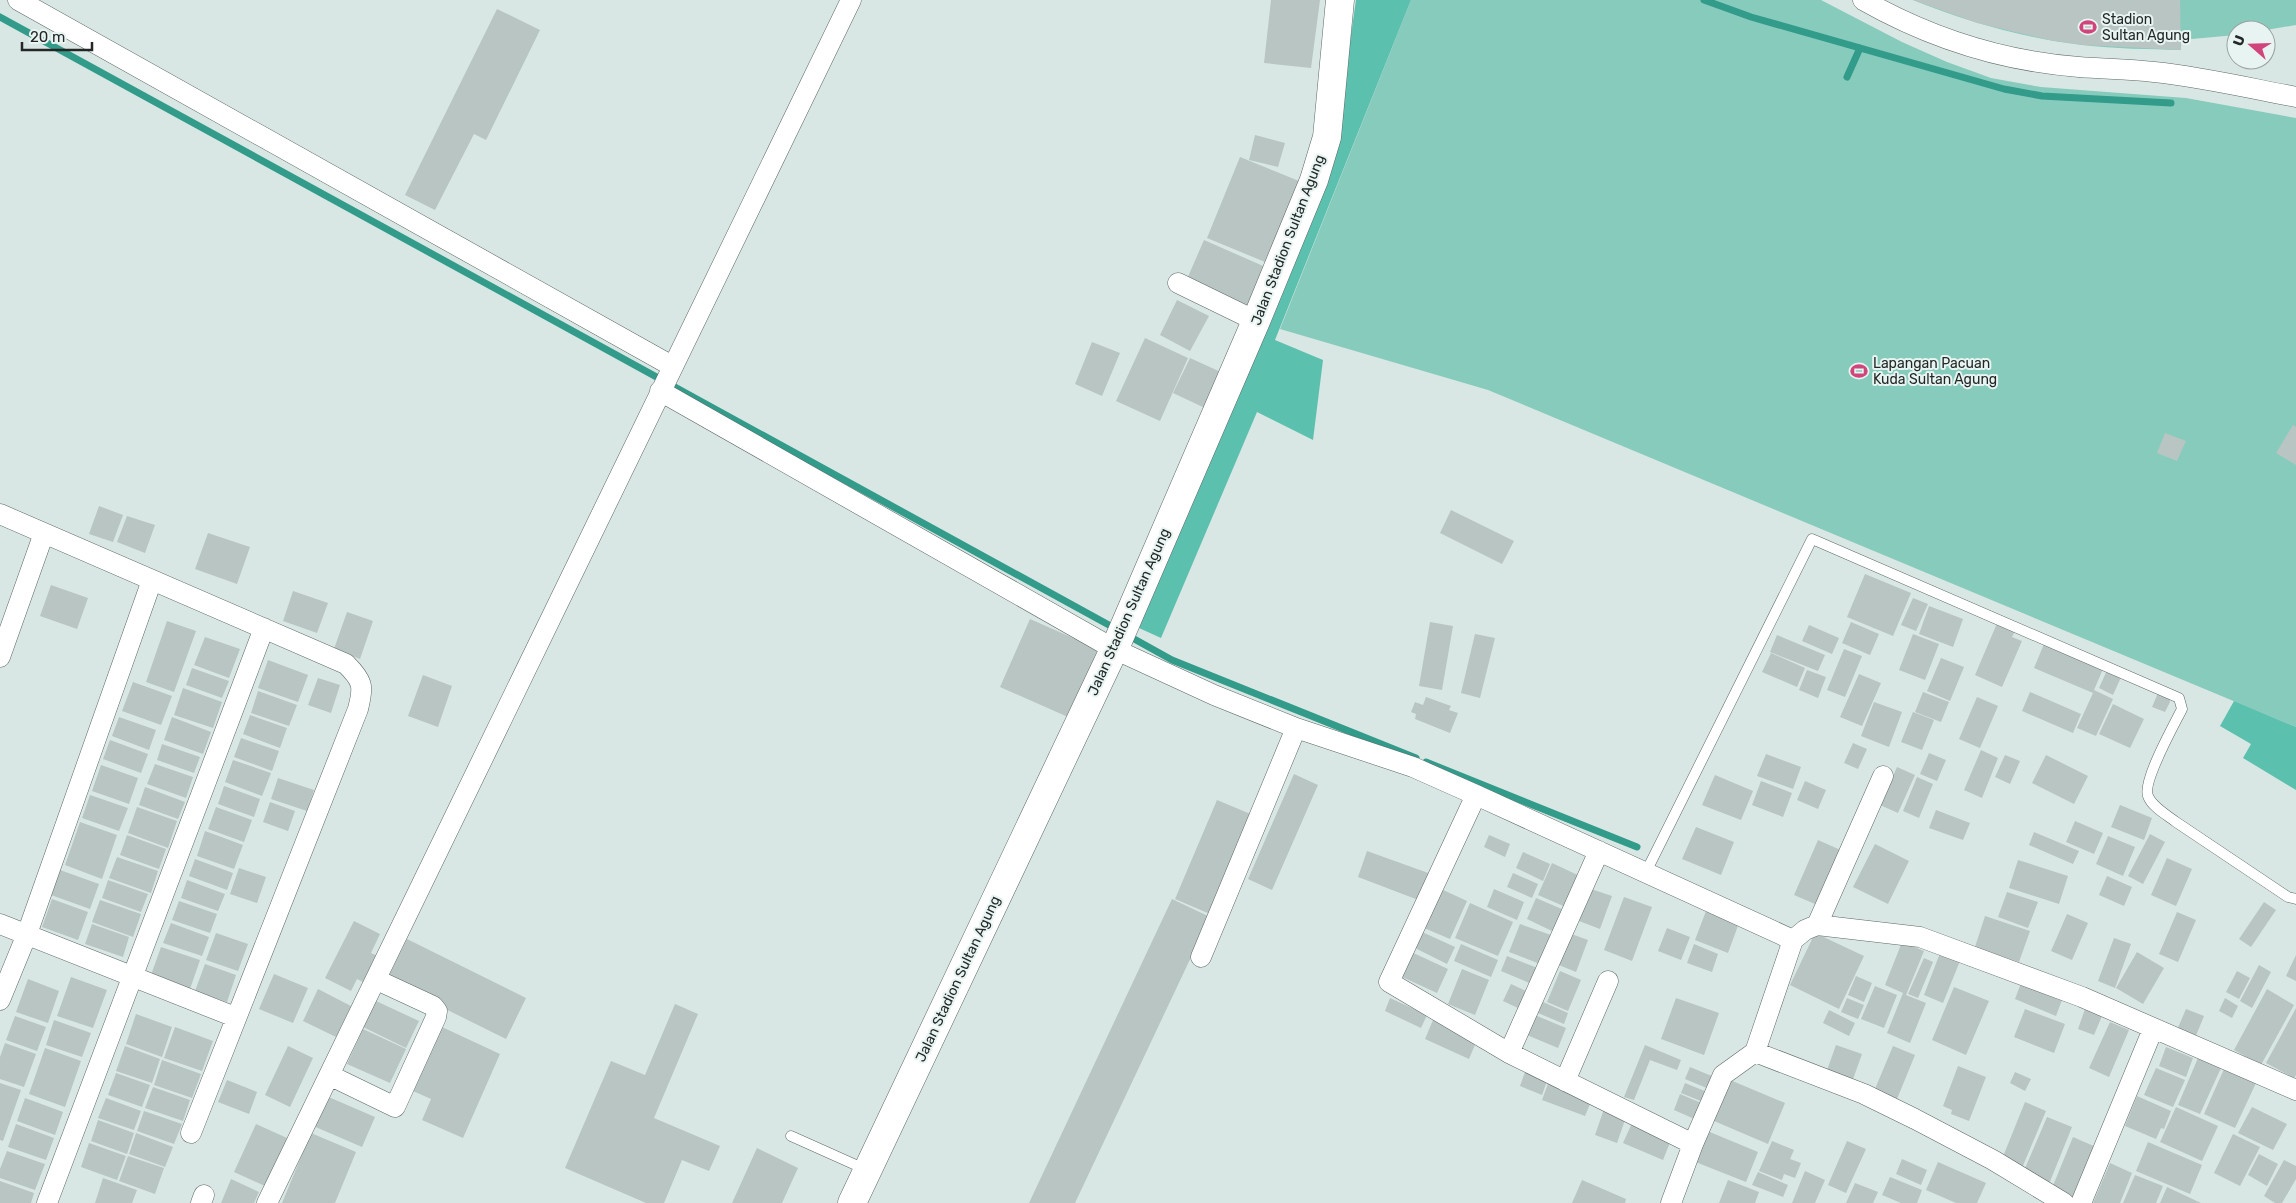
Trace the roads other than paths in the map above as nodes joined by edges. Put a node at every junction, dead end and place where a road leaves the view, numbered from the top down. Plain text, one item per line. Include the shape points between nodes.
1 (18, 0) edge
2 (851, 0) edge
3 (1340, 0) edge
4 (1863, 0) edge
5 (2296, 97) edge
6 (1178, 283) dead end
7 (1256, 321) junction
8 (666, 379) junction
9 (0, 514) edge
10 (44, 533) junction
11 (152, 580) junction
12 (264, 628) junction
13 (1119, 637) junction
14 (0, 656) edge
15 (1296, 728) junction
16 (1883, 776) dead end
17 (1476, 795) junction
18 (1599, 851) junction
19 (1646, 872) junction
20 (2296, 899) edge
21 (0, 924) edge
22 (1817, 925) junction
23 (27, 934) junction
24 (1793, 940) junction
25 (1201, 958) dead end
26 (132, 976) junction
27 (377, 980) junction
28 (1608, 981) dead end
29 (0, 1000) edge
30 (235, 1017) junction
31 (2154, 1029) junction
32 (1755, 1052) junction
33 (1509, 1053) junction
34 (329, 1075) junction
35 (1565, 1081) junction
36 (2296, 1090) edge
37 (191, 1133) dead end
38 (791, 1136) dead end
39 (1693, 1144) junction
40 (868, 1170) junction
41 (47, 1203) edge
42 (267, 1203) edge
43 (852, 1203) edge
44 (1671, 1203) edge
45 (2064, 1203) edge
46 (2082, 1203) edge

1 - 8 street
2 - 8 street
3 - 7 main road, Jalan Stadion Sultan Agung via 1321,158
4 - 5 street via 1938,36 2008,57 2079,67 2173,74
6 - 7 street
7 - 13 main road, Jalan Stadion Sultan Agung
8 - 13 street
8 - 27 street
9 - 10 street
10 - 11 street
10 - 14 street
11 - 12 street
11 - 23 street
12 - 26 street
12 - 30 street via 346,664 359,677 362,692
13 - 15 street via 1214,695
13 - 40 main road, Jalan Stadion Sultan Agung
15 - 17 street via 1413,768
15 - 25 street
16 - 22 street
17 - 18 street
17 - 33 street via 1389,982
18 - 19 street
18 - 33 street
19 - 20 lane via 1812,539 2179,698 2182,709 2148,781 2148,796 2182,827 2288,897
19 - 24 street
21 - 23 street
22 - 24 street
22 - 31 street via 1920,937 2082,997
23 - 26 street
23 - 29 street
24 - 32 street
26 - 30 street
26 - 41 street
27 - 34 street
27 - 34 street via 437,1010 395,1106
28 - 35 street
30 - 37 street
31 - 36 street
31 - 46 street
32 - 39 street via 1723,1075
32 - 45 street via 1864,1094 1993,1160
33 - 35 street
34 - 42 street
35 - 39 street
38 - 40 lane
39 - 44 street
40 - 43 main road, Jalan Stadion Sultan Agung

